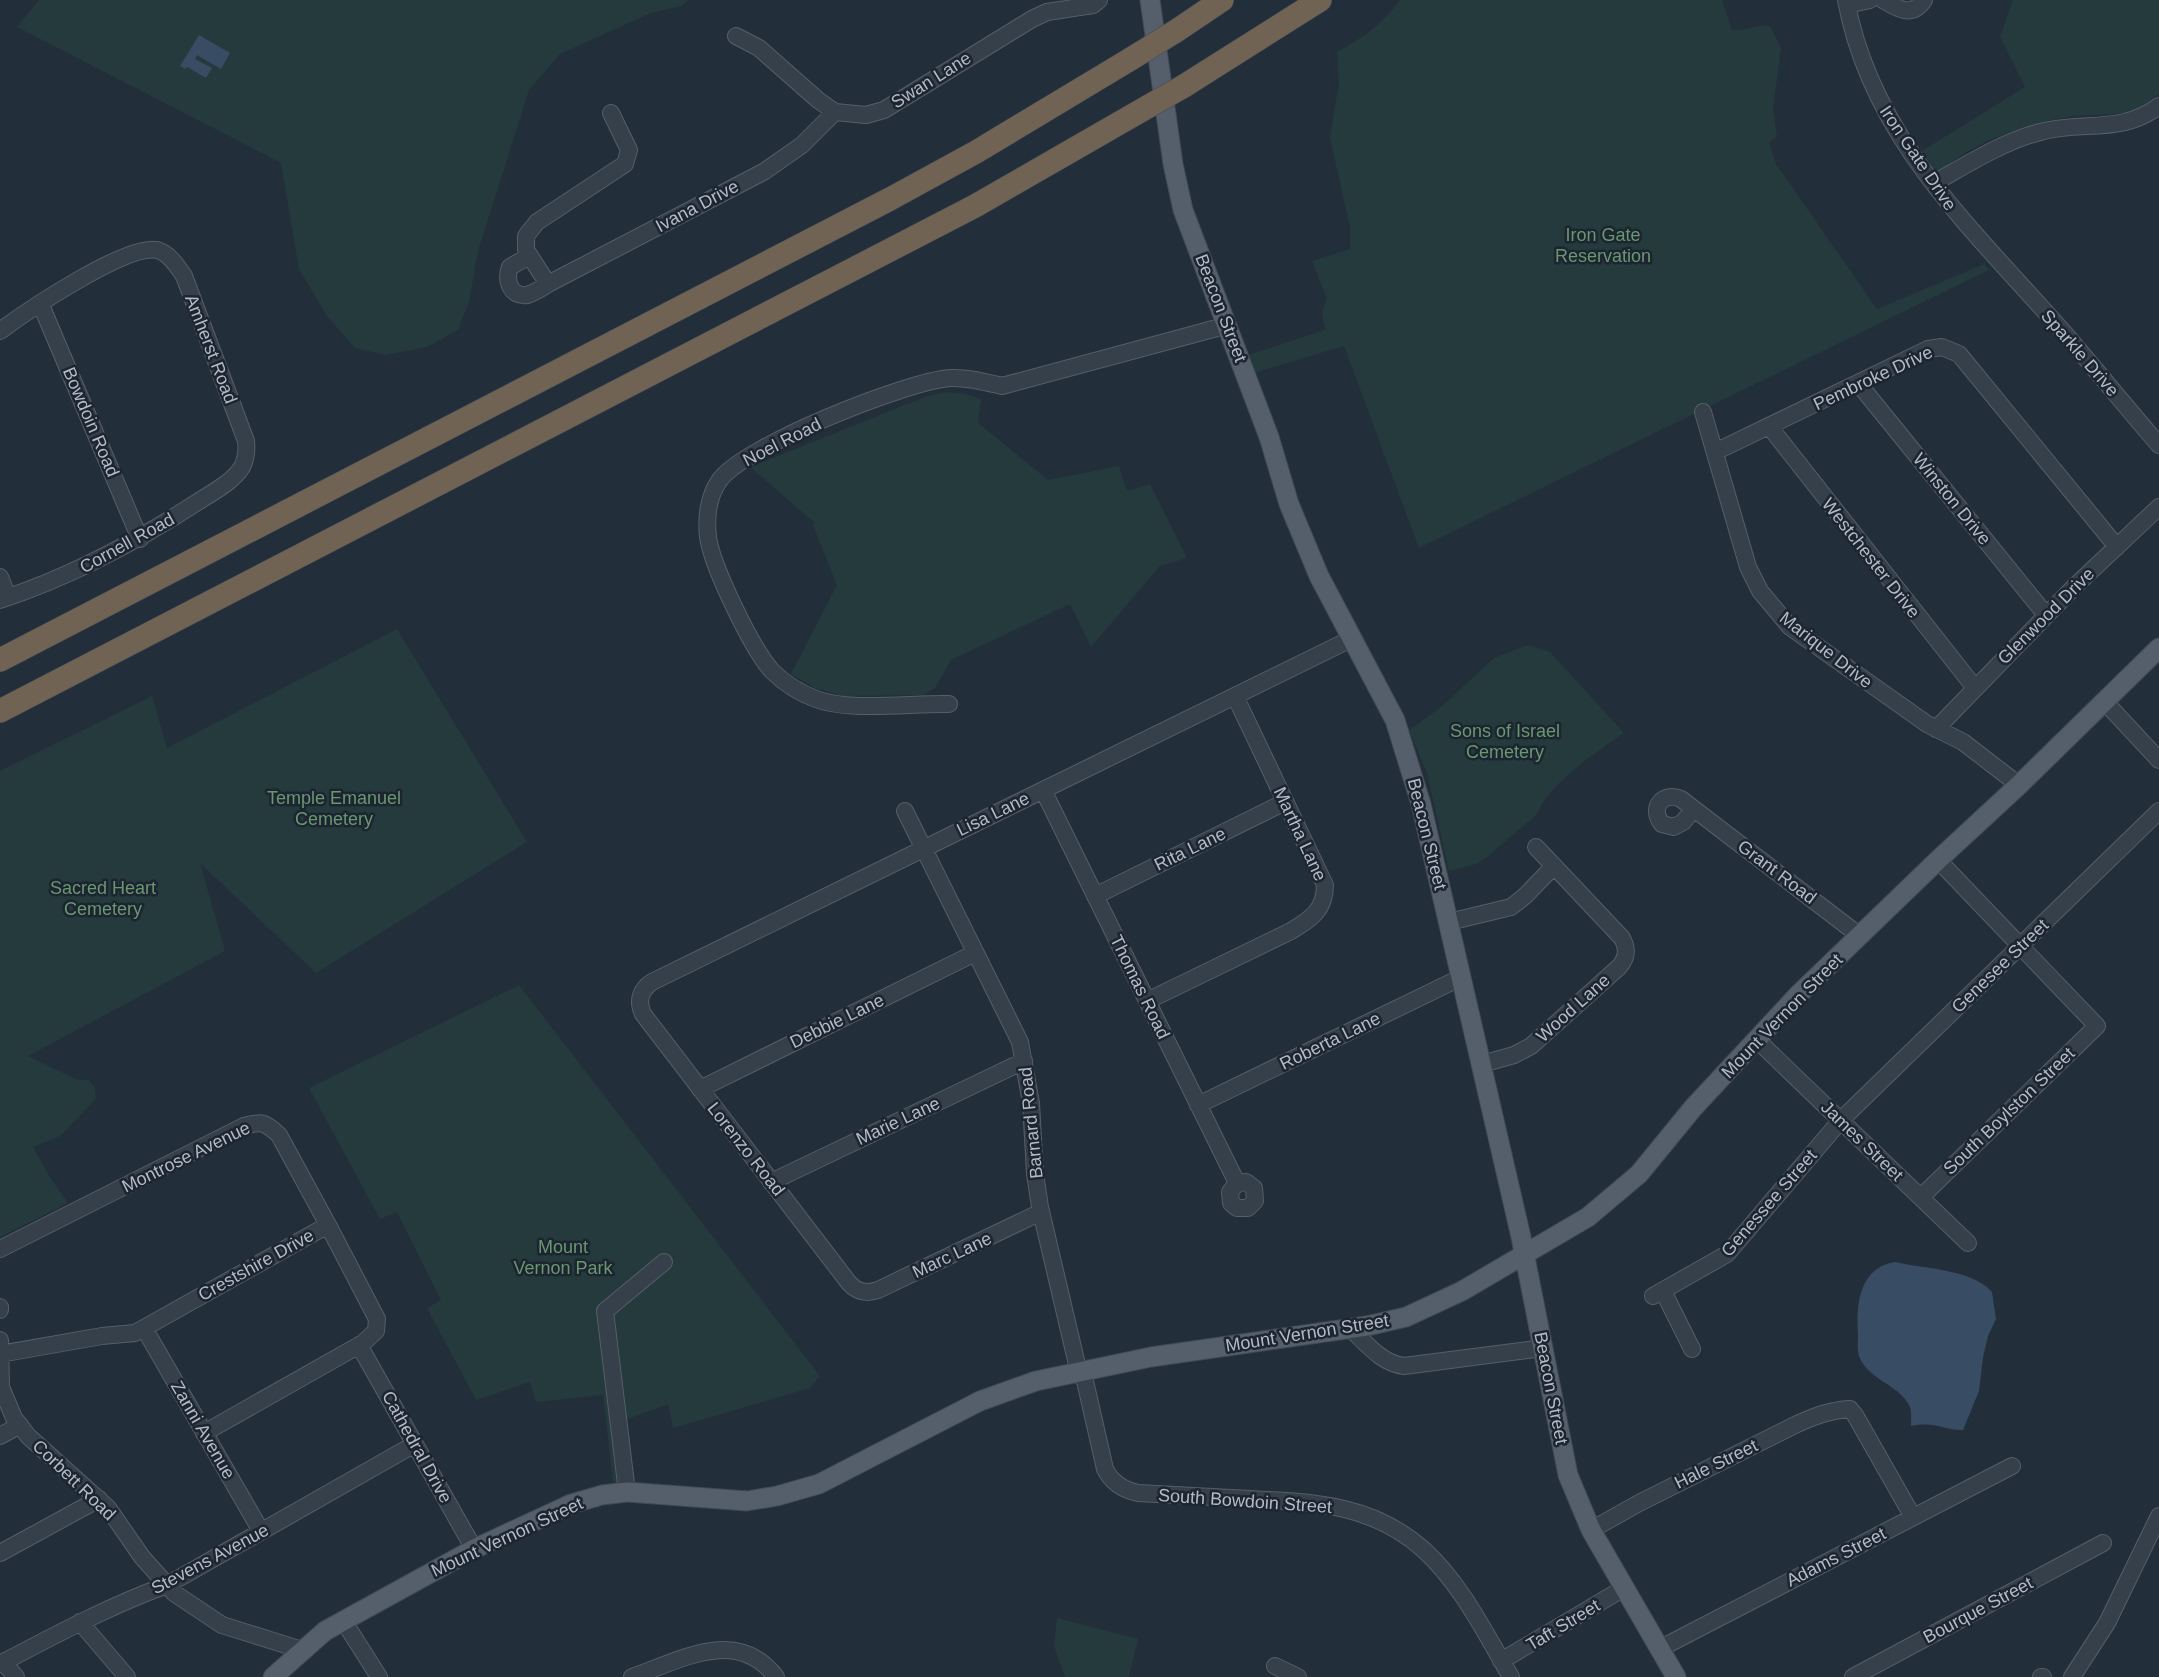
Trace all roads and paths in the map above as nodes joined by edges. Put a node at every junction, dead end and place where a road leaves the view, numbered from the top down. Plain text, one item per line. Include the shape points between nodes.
1 (1099, 0) edge
2 (1150, 0) edge
3 (1222, 0) edge
4 (1320, 0) edge
5 (1870, 0) edge
6 (1883, 0) edge
7 (1924, 0) edge
8 (1846, 3) edge
9 (736, 36) dead end
10 (2159, 106) edge
11 (835, 112) junction
12 (611, 113) dead end
13 (1934, 183) junction
14 (529, 256) junction
15 (2000, 263) joint
16 (548, 284) junction
17 (41, 305) junction
18 (1228, 324) junction
19 (0, 331) edge
20 (1858, 383) junction
21 (1703, 412) dead end
22 (1769, 426) junction
23 (2159, 445) edge
24 (1715, 453) junction
25 (242, 467) joint
26 (2159, 507) edge
27 (140, 539) junction
28 (2117, 547) junction
29 (0, 577) edge
30 (4, 599) edge
31 (2046, 615) junction
32 (1353, 638) junction
33 (2159, 648) edge
34 (0, 660) edge
35 (1975, 688) junction
36 (1235, 696) junction
37 (2105, 702) junction
38 (949, 704) dead end
39 (0, 712) edge
40 (1936, 729) junction
41 (2159, 760) edge
42 (2019, 785) junction
43 (1043, 790) junction
44 (1285, 802) junction
45 (1694, 809) dead end
46 (905, 811) dead end
47 (2159, 811) edge
48 (1536, 847) dead end
49 (923, 849) junction
50 (1938, 860) junction
51 (1554, 866) junction
52 (1095, 896) junction
53 (1449, 922) junction
54 (1860, 936) junction
55 (2020, 946) junction
56 (975, 953) junction
57 (1462, 978) junction
58 (640, 998) joint
59 (1147, 1001) junction
60 (1756, 1039) junction
61 (1024, 1061) junction
62 (1482, 1064) junction
63 (700, 1089) junction
64 (1198, 1105) junction
65 (1841, 1120) junction
66 (771, 1182) junction
67 (1237, 1183) dead end
68 (1920, 1197) junction
69 (1041, 1212) junction
70 (328, 1225) junction
71 (1968, 1243) dead end
72 (0, 1249) edge
73 (1525, 1255) junction
74 (664, 1262) dead end
75 (863, 1292) joint
76 (144, 1328) junction
77 (1351, 1329) junction
78 (0, 1340) edge
79 (359, 1345) junction
80 (1543, 1348) junction
81 (1692, 1349) dead end
82 (1, 1354) edge
83 (1079, 1373) junction
84 (20, 1425) junction
85 (204, 1433) junction
86 (0, 1436) edge
87 (415, 1444) junction
88 (2012, 1466) dead end
89 (1113, 1481) joint
90 (627, 1492) junction
91 (99, 1499) junction
92 (2159, 1516) edge
93 (1913, 1517) junction
94 (1591, 1530) junction
95 (261, 1531) junction
96 (2103, 1543) dead end
97 (474, 1549) junction
98 (0, 1553) edge
99 (167, 1586) junction
100 (1624, 1588) junction
101 (343, 1620) junction
102 (80, 1622) junction
103 (1660, 1649) junction
104 (302, 1650) junction
105 (1502, 1661) junction
106 (2, 1663) edge
107 (1275, 1666) dead end
108 (16, 1677) edge
109 (127, 1677) edge
110 (273, 1677) edge
111 (379, 1677) edge
112 (632, 1677) edge
113 (776, 1677) edge
114 (1298, 1677) edge
115 (1511, 1677) edge
116 (1676, 1677) edge
117 (1853, 1677) edge
118 (2072, 1677) edge

1 - 11 street, Swan Lane via 1032,19 884,110 866,116
2 - 18 main road, Beacon Street via 1172,164 1183,210
3 - 34 highway, bridge via 976,152 890,199
4 - 39 highway, bridge via 1184,86 963,212
5 - 8 street
6 - 7 street via 1909,11
8 - 13 street, Iron Gate Drive via 1875,93
9 - 11 street via 759,48
10 - 13 street via 2130,122 2068,126 2025,136
11 - 16 street, Ivana Drive via 802,145 765,171
12 - 14 street via 629,150 625,164 532,226 524,243
13 - 15 street, Iron Gate Drive
14 - 16 street
14 - 16 street, Ivana Drive via 510,267 507,278 511,288 527,295
15 - 23 street, Sparkle Drive
17 - 19 street
17 - 25 street, Amherst Road via 113,261 149,250 160,251 174,262 184,276 246,441
17 - 27 street, Bowdoin Road
18 - 32 main road, Beacon Street via 1289,504
18 - 38 street, Noel Road via 1002,386 949,378 911,387 775,441 719,480 707,517 708,540 740,618 772,671 794,690 820,701 852,706
20 - 22 street, Pembroke Drive
20 - 28 street, Pembroke Drive via 1928,349 1954,351
20 - 31 street, Winston Drive
21 - 24 street, Marique Drive
22 - 24 street, Pembroke Drive
22 - 35 street, Westchester Drive
24 - 40 street, Marique Drive via 1748,567 1772,608 1790,627
25 - 27 street, Cornell Road via 218,489
26 - 28 street, Glenwood Drive
27 - 30 street, Cornell Road
28 - 31 street, Glenwood Drive
29 - 30 street
31 - 35 street, Glenwood Drive
32 - 36 street, Lisa Lane
32 - 53 main road, Beacon Street via 1398,730
33 - 37 main road, Mount Vernon Street
35 - 40 street, Glenwood Drive
36 - 43 street, Lisa Lane
36 - 44 street, Martha Lane
37 - 41 street
37 - 42 main road, Mount Vernon Street
40 - 42 street, Marique Drive via 1963,742
42 - 50 main road, Mount Vernon Street
43 - 49 street, Lisa Lane
43 - 52 street, Thomas Road
44 - 52 street, Rita Lane
44 - 59 street, Martha Lane via 1325,885 1323,903 1291,931
45 - 54 street, Grant Road
46 - 49 street, Barnard Road
47 - 55 street, Genesee Street
48 - 51 street, Wood Lane
49 - 56 street, Barnard Road
49 - 58 street, Lisa Lane via 652,982
50 - 54 main road, Mount Vernon Street
50 - 55 street
51 - 53 street via 1511,907
51 - 62 street, Wood Lane via 1622,939 1626,957 1531,1046
52 - 59 street, Thomas Road
53 - 57 main road, Beacon Street
54 - 60 main road, Mount Vernon Street
55 - 65 street, Genesee Street
55 - 68 street, South Boylston Street via 2097,1026
56 - 61 street, Barnard Road via 1020,1042
56 - 63 street, Debbie Lane
57 - 62 main road, Beacon Street
57 - 64 street, Roberta Lane
58 - 63 street, Lorenzo Road via 643,1014
59 - 64 street, Thomas Road
60 - 65 street, James Street
60 - 73 main road, Mount Vernon Street via 1639,1174 1588,1217
61 - 66 street, Marie Lane
61 - 69 street, Barnard Road
62 - 73 main road, Beacon Street
63 - 66 street, Lorenzo Road
64 - 67 street, Thomas Road
65 - 68 street, James Street
65 - 81 street, Genessee Street via 1727,1254 1658,1293
66 - 75 street, Lorenzo Road via 849,1283
68 - 71 street, James Street
69 - 75 street, Marc Lane via 878,1290
69 - 83 street, Barnard Road
70 - 72 street, Montrose Avenue via 279,1135 259,1122
70 - 76 street, Crestshire Drive
70 - 79 street, Crestshire Drive via 377,1319 376,1331
73 - 77 main road, Mount Vernon Street via 1420,1311
73 - 80 main road, Beacon Street
74 - 90 street via 605,1311
76 - 82 street, Crestshire Drive
76 - 85 street, Zanni Avenue
77 - 80 street via 1392,1365
77 - 83 main road, Mount Vernon Street via 1151,1357
78 - 82 street, Corbett Road
79 - 85 street, Crestshire Drive
79 - 87 street, Cathedral Drive
80 - 94 main road, Beacon Street via 1568,1475
82 - 84 street, Corbett Road via 1,1387
83 - 89 street, Barnard Road via 1105,1469
83 - 90 main road, Mount Vernon Street via 1036,1381 980,1401 819,1484 777,1496 747,1501
84 - 86 street
84 - 91 street, Corbett Road
85 - 95 street, Zanni Avenue
87 - 95 street, Stevens Avenue
87 - 97 street, Cathedral Drive
88 - 93 street, Adams Street
89 - 105 street, South Bowdoin Street via 1138,1493 1322,1503 1366,1514 1403,1534 1442,1570 1464,1596
90 - 97 main road, Mount Vernon Street via 571,1504
91 - 98 street
91 - 99 street, Corbett Road
92 - 118 street via 2107,1623
93 - 94 street, Hale Street via 1850,1409 1821,1413 1797,1424
93 - 103 street, Adams Street
94 - 100 main road, Beacon Street
95 - 99 street, Stevens Avenue
96 - 117 street, Bourque Street
97 - 101 main road, Mount Vernon Street
99 - 102 street, Stevens Avenue
99 - 104 street, Corbett Road via 222,1625
100 - 103 main road, Beacon Street
100 - 105 street, Taft Street
101 - 104 main road, Mount Vernon Street
101 - 111 street
102 - 106 street, Stevens Avenue
102 - 109 street
103 - 116 main road, Beacon Street
104 - 110 main road, Mount Vernon Street
105 - 115 street, South Bowdoin Street
106 - 108 street
107 - 114 street
112 - 113 street via 717,1649 746,1653

